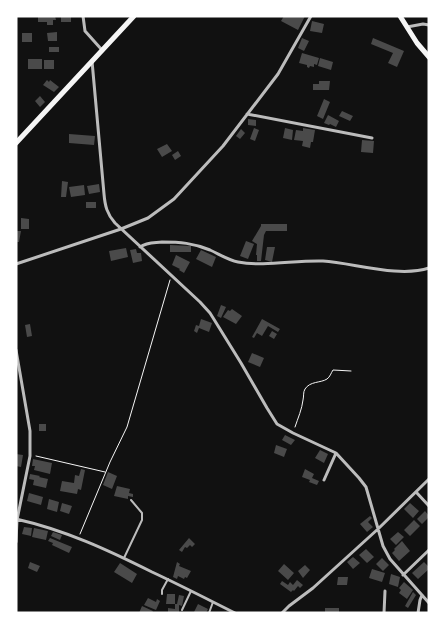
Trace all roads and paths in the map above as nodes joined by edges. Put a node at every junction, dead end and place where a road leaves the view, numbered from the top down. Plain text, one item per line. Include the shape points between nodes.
1 (83, 16) edge
2 (134, 16) edge
3 (310, 16) edge
4 (400, 16) edge
5 (429, 25) edge
6 (407, 27) junction
7 (102, 50) junction
8 (429, 57) edge
9 (92, 61) junction
10 (247, 114) junction
11 (372, 138) dead end
12 (16, 143) edge
13 (121, 229) junction
14 (140, 246) junction
15 (16, 264) edge
16 (429, 268) edge
17 (171, 275) junction
18 (16, 350) edge
19 (351, 371) dead end
20 (293, 432) junction
21 (336, 453) junction
22 (30, 456) junction
23 (106, 472) junction
24 (429, 479) edge
25 (324, 480) dead end
26 (416, 492) junction
27 (131, 500) dead end
28 (429, 506) edge
29 (17, 519) edge
30 (378, 529) junction
31 (79, 538) junction
32 (16, 542) edge
33 (429, 550) edge
34 (124, 558) junction
35 (403, 575) junction
36 (168, 579) junction
37 (191, 591) junction
38 (385, 591) dead end
39 (162, 594) dead end
40 (422, 595) junction
41 (213, 602) junction
42 (429, 603) edge
43 (182, 610) dead end
44 (209, 613) edge
45 (235, 613) edge
46 (282, 613) edge
47 (384, 613) edge
48 (418, 613) edge

1 - 7 street via 85,31
2 - 7 main road
3 - 10 street via 278,74
4 - 6 main road
5 - 6 street
6 - 8 main road
7 - 9 main road
9 - 12 main road
9 - 13 street via 106,207
10 - 11 street
10 - 13 street via 223,146 174,199 148,218
13 - 14 street
13 - 15 street
14 - 16 street via 186,242 237,262 250,263 322,261 394,271
14 - 17 street
17 - 20 street via 210,313 277,424
17 - 23 path via 127,427
18 - 22 street via 30,431
19 - 20 path via 332,370 328,379 306,387
20 - 21 street
21 - 25 street
21 - 30 street via 366,487
22 - 23 path
22 - 29 street
23 - 31 path
24 - 26 street
26 - 28 street
26 - 30 street
27 - 34 lane via 142,513 142,520
29 - 31 street
29 - 32 street
30 - 35 street via 390,559
30 - 46 street
31 - 34 street
33 - 35 street
34 - 36 street
35 - 40 street
36 - 37 street
36 - 39 lane
37 - 41 street
37 - 43 lane
38 - 47 street
40 - 42 street
40 - 48 street
41 - 44 lane
41 - 45 street

